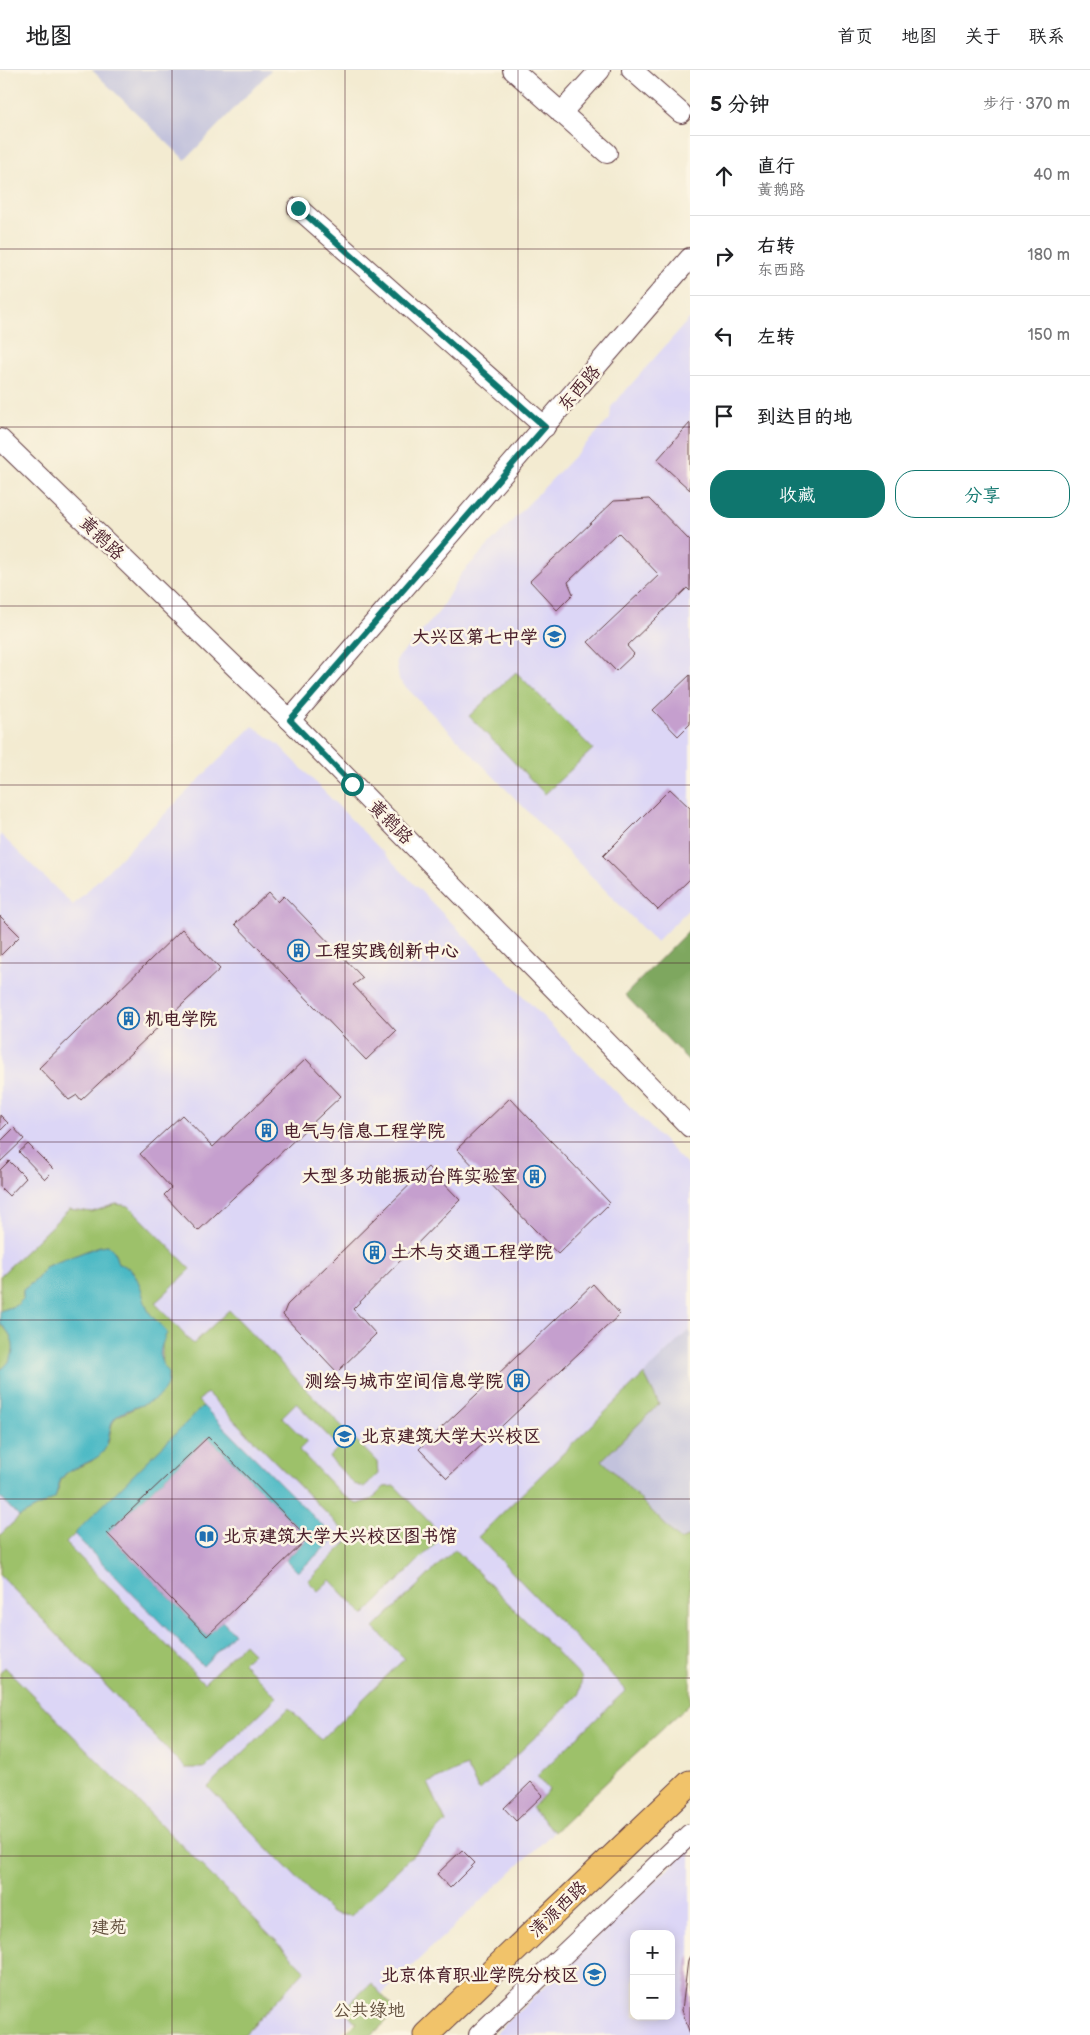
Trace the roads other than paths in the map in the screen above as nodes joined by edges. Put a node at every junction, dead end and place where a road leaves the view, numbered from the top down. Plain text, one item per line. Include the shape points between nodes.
1 (513, 70) edge
2 (600, 70) edge
3 (632, 70) edge
4 (561, 113) junction
5 (682, 113) dead end
6 (607, 153) dead end
7 (298, 208) dead end
8 (690, 258) edge
9 (545, 427) junction
10 (0, 439) edge
11 (290, 720) junction
12 (690, 1127) edge
13 (690, 1783) edge
14 (690, 1806) edge
15 (690, 1834) edge
16 (426, 2035) edge
17 (449, 2035) edge
18 (480, 2035) edge

1 - 4 street
2 - 4 street
3 - 5 street
4 - 6 street
7 - 9 street
8 - 9 street, 东西路
9 - 11 street, 东西路
10 - 11 street, 黄鹅路
11 - 12 street, 黄鹅路
13 - 16 main road, 清源西路
14 - 17 main road, 清源西路
15 - 18 street, 清源西路

